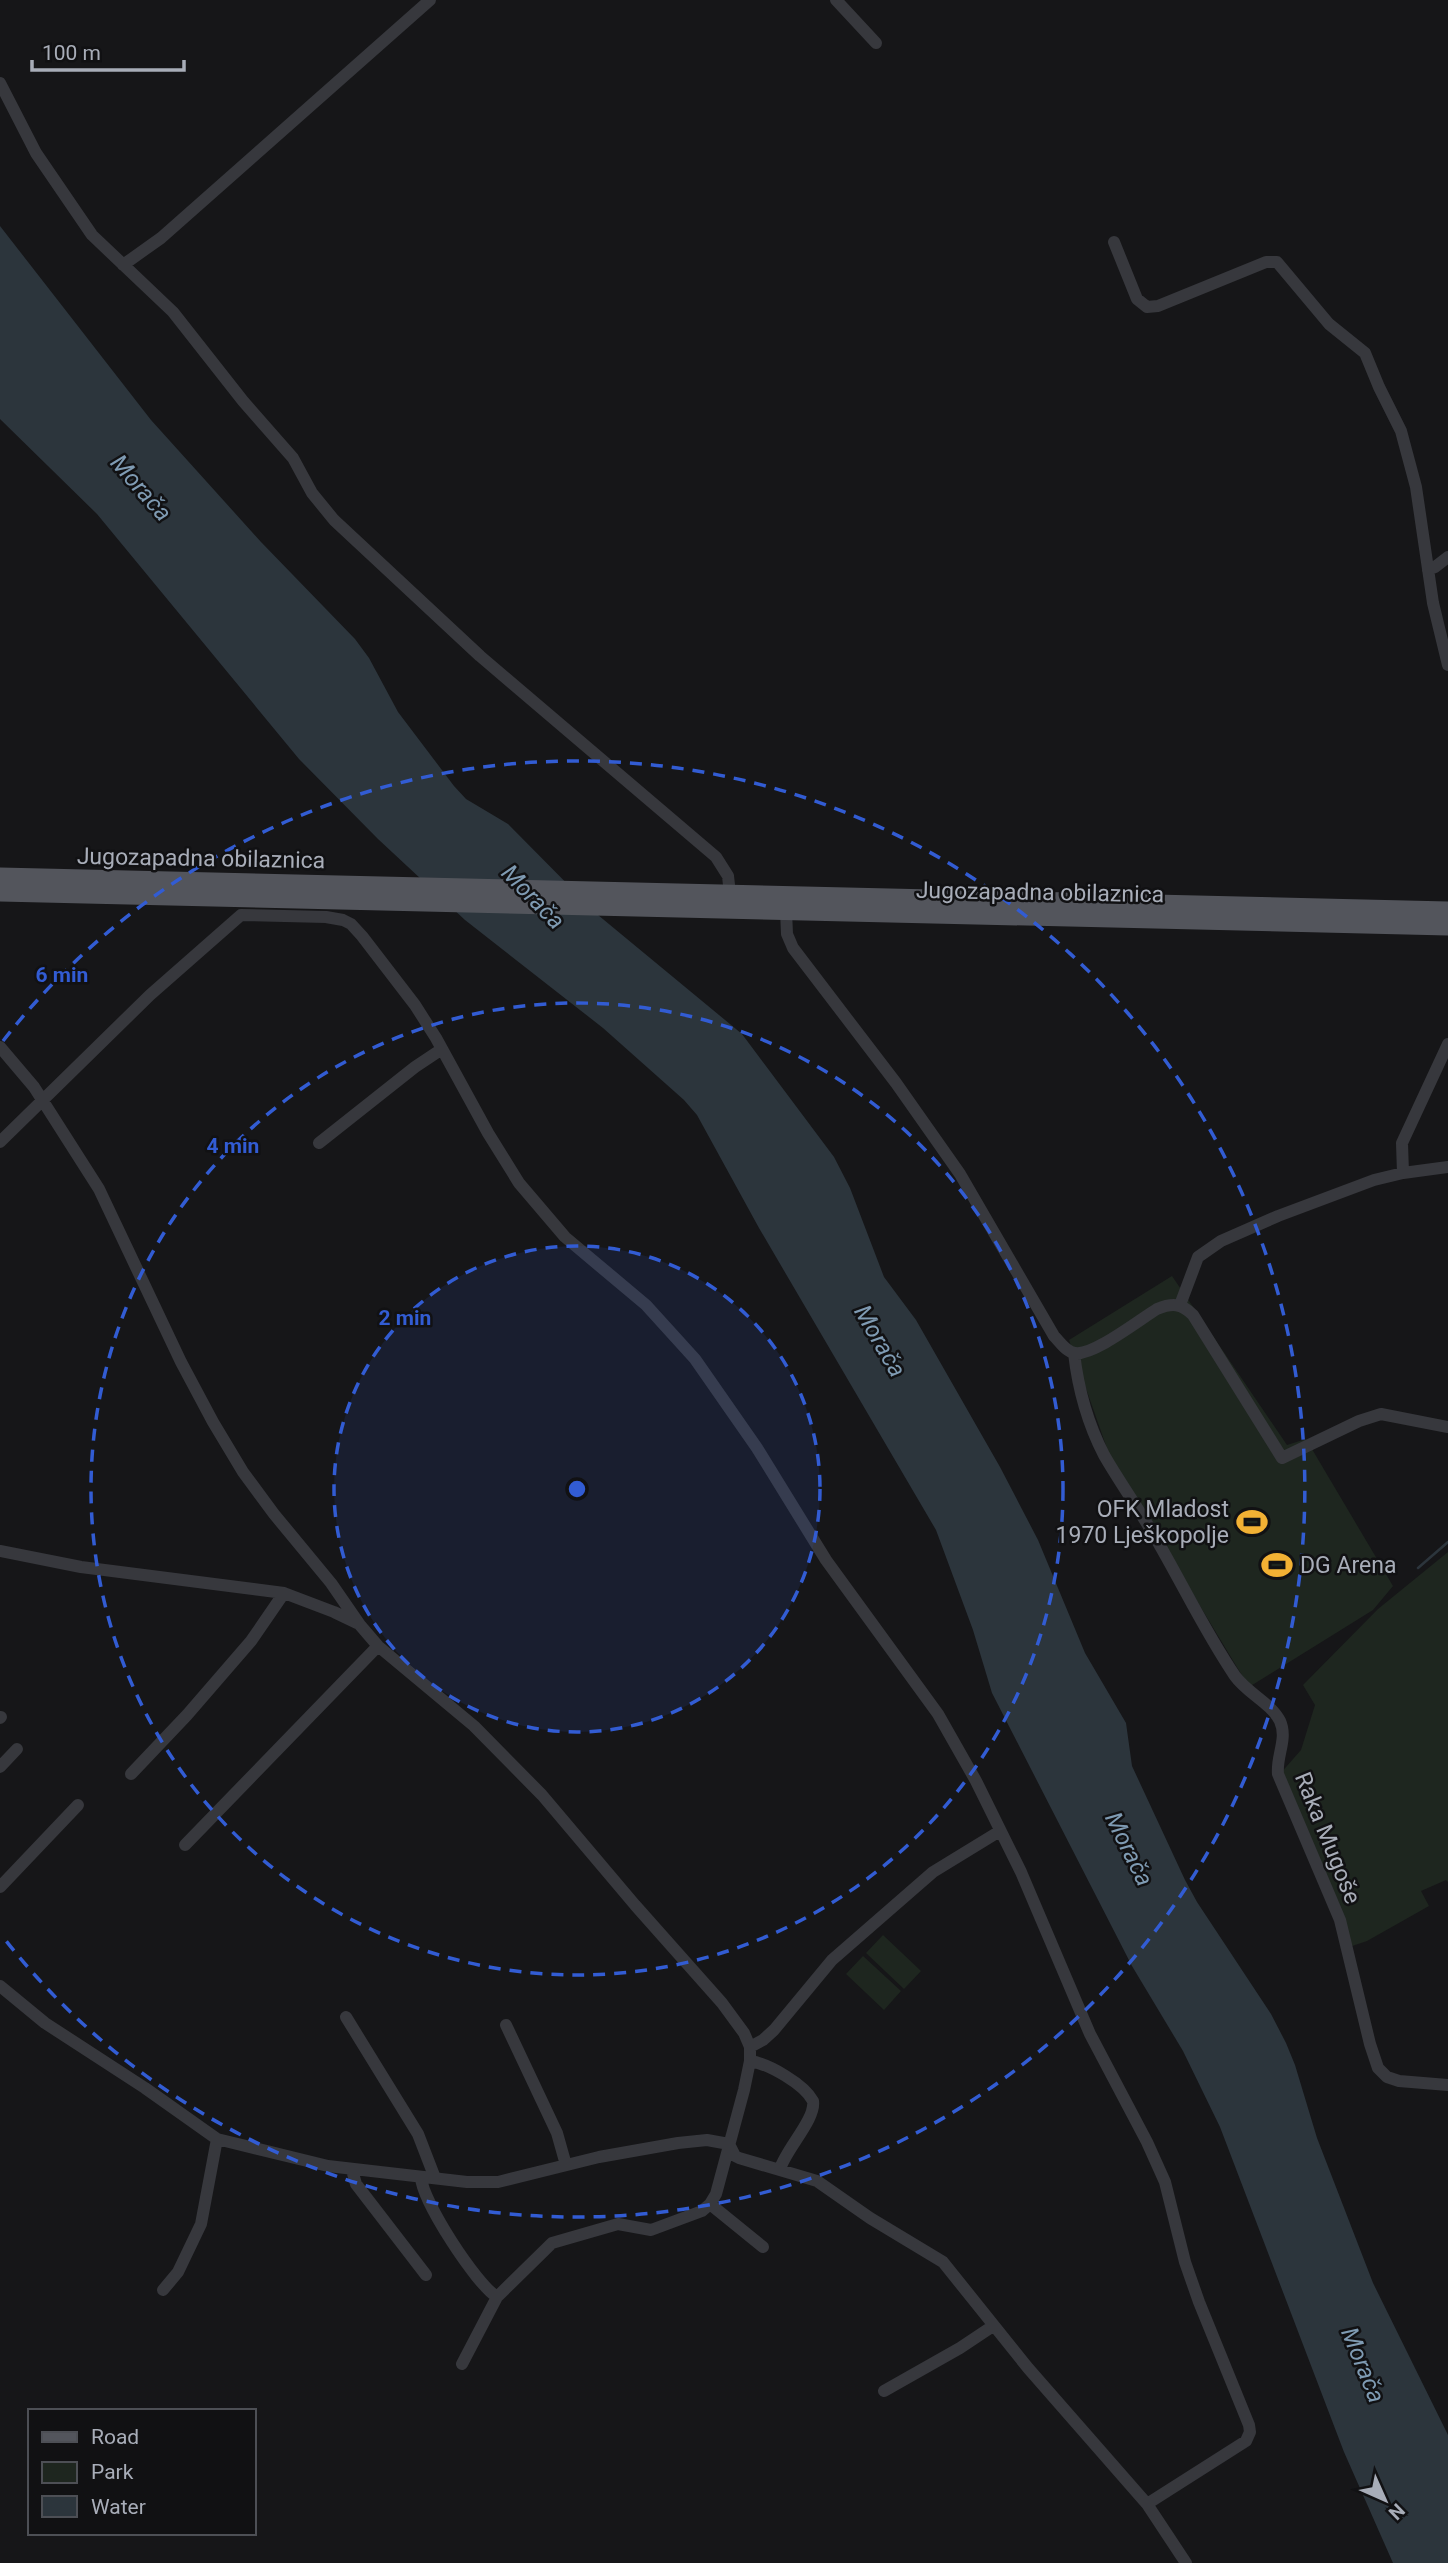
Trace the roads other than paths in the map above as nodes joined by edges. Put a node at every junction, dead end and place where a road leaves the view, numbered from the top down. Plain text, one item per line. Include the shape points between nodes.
1 (430, 0) edge
2 (836, 0) edge
3 (876, 43) dead end
4 (0, 83) edge
5 (1114, 242) dead end
6 (123, 265) junction
7 (1448, 557) edge
8 (1428, 570) junction
9 (1448, 665) edge
10 (0, 877) edge
11 (0, 892) edge
12 (730, 894) junction
13 (400, 895) junction
14 (631, 900) junction
15 (786, 911) junction
16 (1448, 911) edge
17 (1448, 926) edge
18 (1448, 1044) edge
19 (0, 1047) edge
20 (442, 1049) junction
21 (43, 1101) junction
22 (0, 1142) edge
23 (319, 1143) dead end
24 (1448, 1167) edge
25 (1404, 1173) junction
26 (1180, 1305) junction
27 (1074, 1353) junction
28 (1448, 1427) edge
29 (0, 1551) edge
30 (284, 1593) junction
31 (360, 1625) junction
32 (378, 1646) junction
33 (17, 1749) dead end
34 (0, 1767) edge
35 (131, 1774) dead end
36 (79, 1805) dead end
37 (1000, 1830) junction
38 (185, 1845) dead end
39 (0, 1887) edge
40 (0, 1986) edge
41 (346, 2017) dead end
42 (506, 2025) dead end
43 (750, 2047) junction
44 (750, 2061) junction
45 (1448, 2085) edge
46 (217, 2139) junction
47 (729, 2144) junction
48 (566, 2165) junction
49 (780, 2169) junction
50 (352, 2170) junction
51 (428, 2178) junction
52 (710, 2204) junction
53 (763, 2247) dead end
54 (426, 2274) dead end
55 (163, 2290) dead end
56 (497, 2297) junction
57 (993, 2326) junction
58 (463, 2364) dead end
59 (884, 2392) dead end
60 (1147, 2504) junction
61 (1186, 2563) edge

1 - 6 street via 161,238
2 - 3 street
4 - 6 street via 64,196
5 - 8 street via 1137,299 1147,307 1269,261 1282,265 1329,324 1368,357 1406,447
6 - 12 street via 173,312 293,458 334,520 480,656 716,857 728,876
7 - 8 street
8 - 9 street
10 - 13 main road, Jugozapadna obilaznica
11 - 13 main road, Jugozapadna obilaznica
12 - 14 main road, Jugozapadna obilaznica
12 - 16 main road, Jugozapadna obilaznica
13 - 14 main road
14 - 15 main road, Jugozapadna obilaznica
15 - 17 main road, Jugozapadna obilaznica
15 - 27 street via 793,948 960,1174 1054,1336
18 - 25 street via 1402,1143
19 - 21 street
20 - 21 street via 415,1005 351,924 326,917 241,915 150,995
20 - 23 street
20 - 37 street via 488,1133 540,1210 661,1320 704,1371 827,1560 945,1726
21 - 22 street
21 - 31 street via 99,1189 224,1442
24 - 25 street
25 - 26 street via 1302,1207 1221,1241 1198,1257
26 - 27 street via 1157,1309 1092,1350
26 - 28 street via 1193,1315 1282,1458 1381,1414
27 - 45 street, Raka Mugoše via 1077,1378 1105,1455 1237,1679 1280,1722 1283,1741 1278,1774 1336,1911 1378,2068 1399,2081
29 - 30 street via 81,1567
30 - 31 street
30 - 35 street via 251,1641
31 - 32 street
32 - 38 street
32 - 43 street via 474,1726 542,1795 722,2003
33 - 34 street
36 - 39 street
37 - 43 street via 920,1883 832,1960 774,2030
37 - 60 street via 1090,2034 1165,2182 1185,2262 1249,2425 1246,2441
40 - 46 street via 44,2023
41 - 51 street via 418,2134
42 - 48 street
43 - 44 street
44 - 47 street
44 - 49 street via 774,2070 813,2101 812,2112
46 - 50 street
46 - 55 street via 201,2224 178,2272
47 - 48 street via 696,2140
47 - 49 street via 735,2156
47 - 52 street
48 - 51 street via 498,2182
49 - 57 street via 822,2184 937,2258
50 - 51 street
50 - 54 street via 356,2184
51 - 56 street via 422,2188 428,2199 482,2286
52 - 53 street
52 - 56 street via 651,2230 618,2224 558,2239
56 - 58 street
57 - 59 street
57 - 60 street
60 - 61 street

